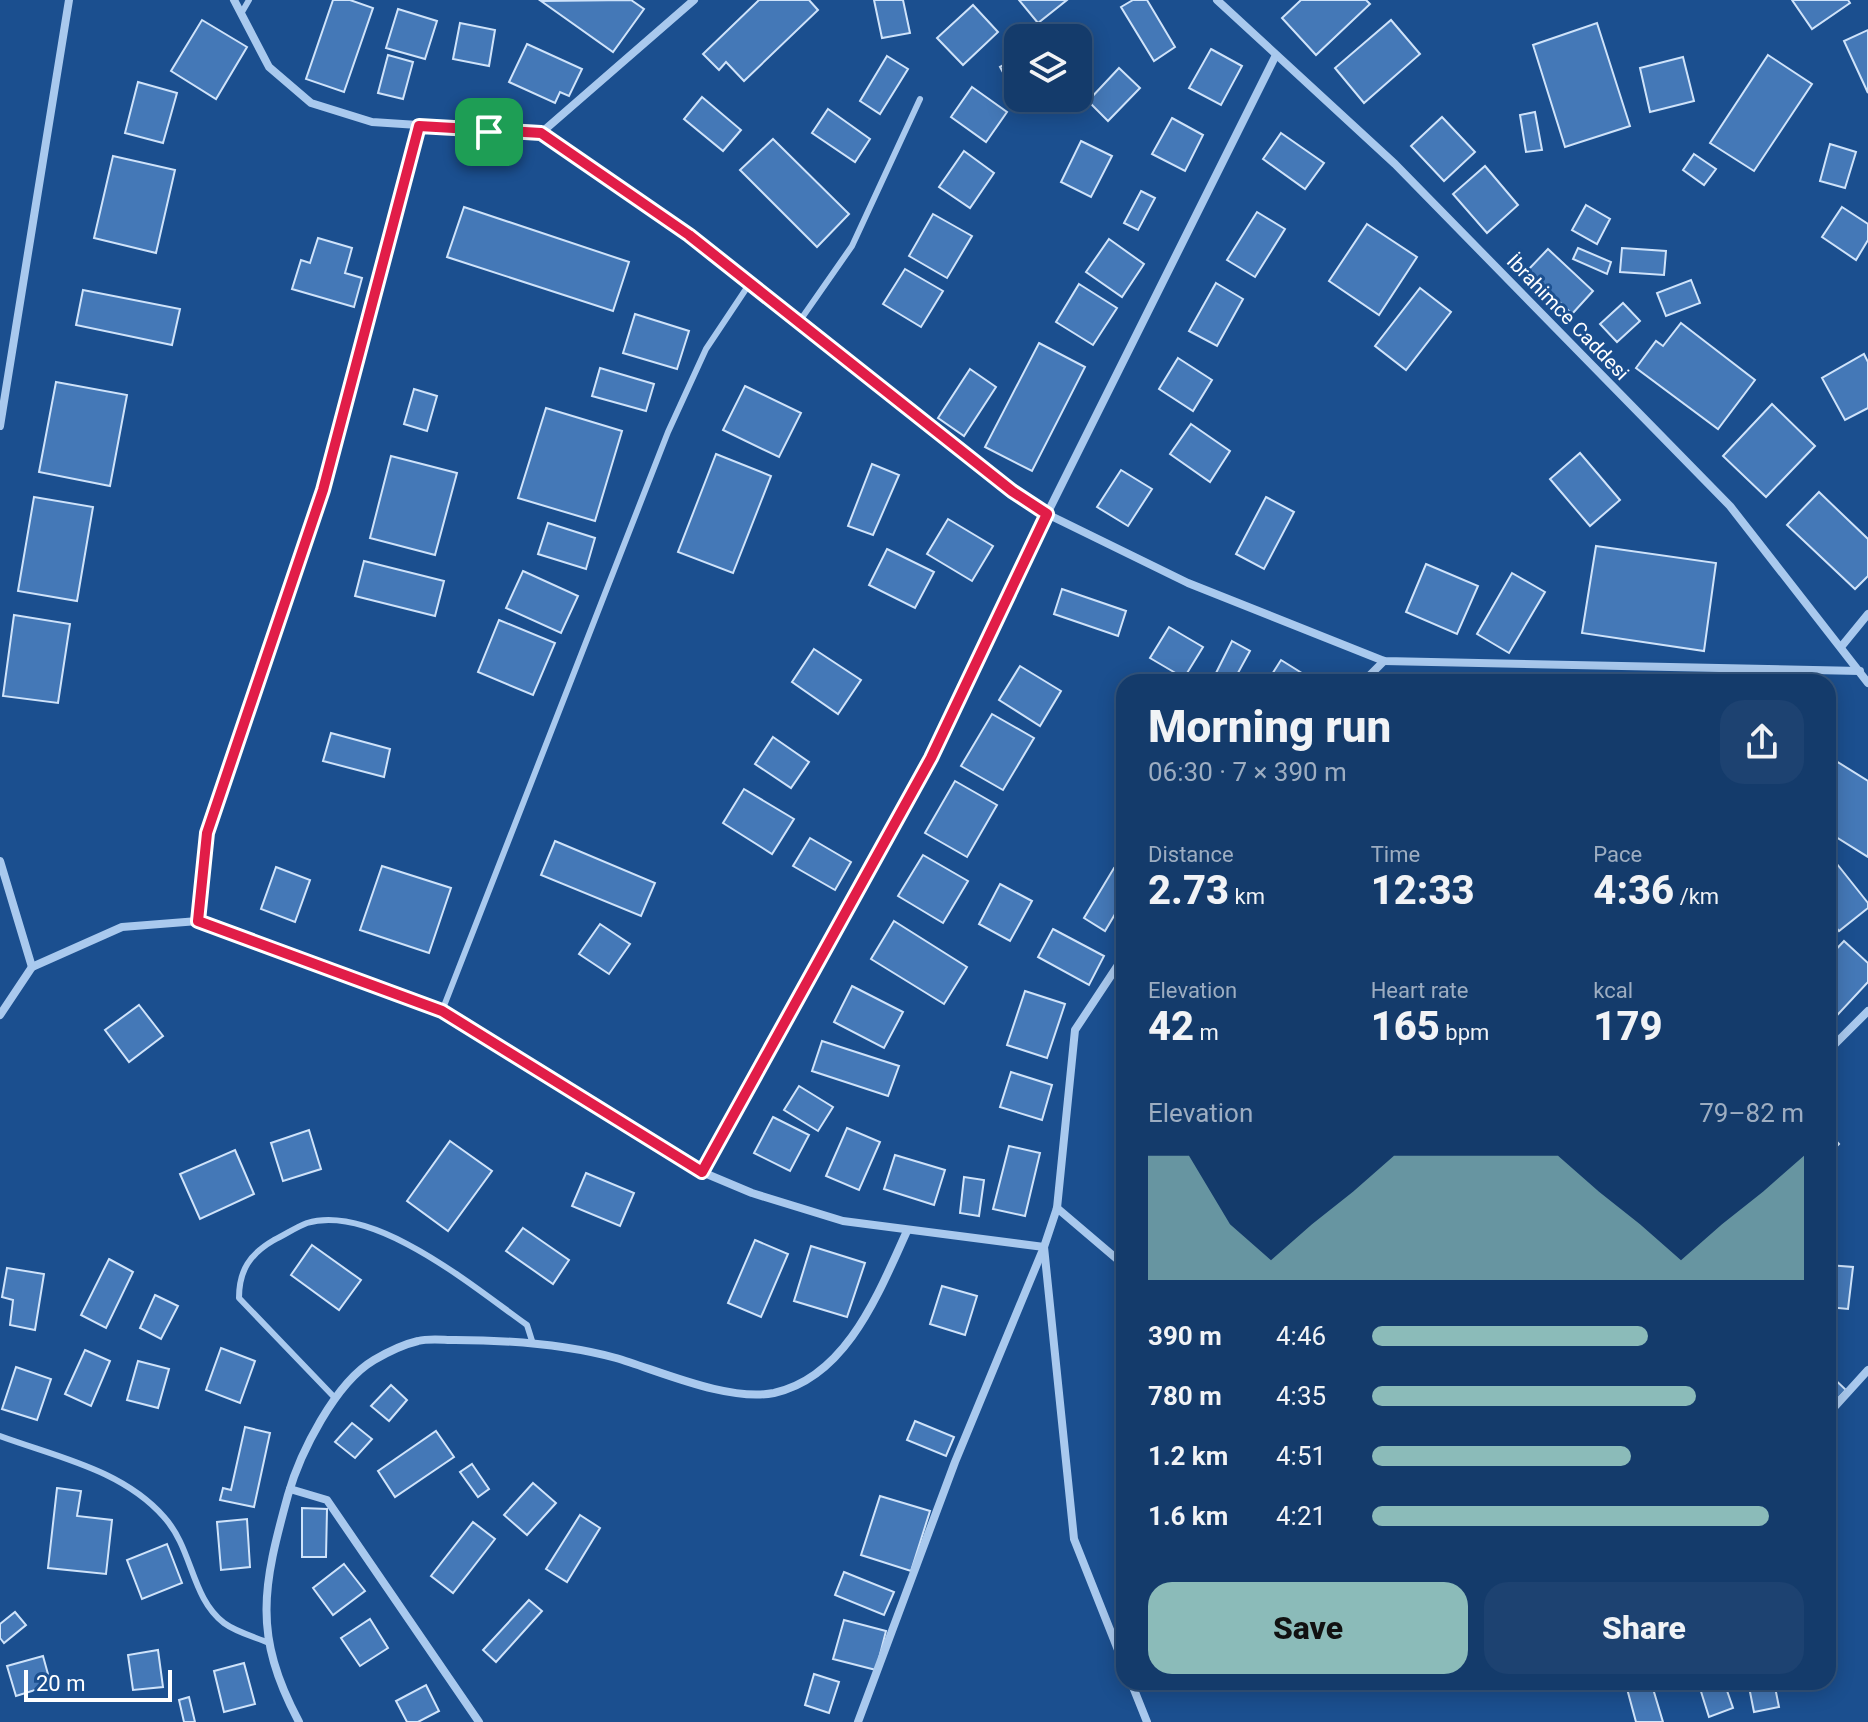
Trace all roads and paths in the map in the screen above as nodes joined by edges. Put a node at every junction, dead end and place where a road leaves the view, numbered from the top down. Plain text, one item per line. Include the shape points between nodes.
1 (69, 0) edge
2 (234, 0) edge
3 (249, 0) edge
4 (694, 0) edge
5 (1218, 0) edge
6 (242, 12) junction
7 (1276, 55) junction
8 (920, 99) dead end
9 (419, 126) junction
10 (541, 133) junction
11 (750, 282) junction
12 (799, 322) junction
13 (0, 426) edge
14 (1047, 514) junction
15 (1868, 614) edge
16 (1841, 647) junction
17 (1384, 661) junction
18 (1860, 671) junction
19 (1371, 674) edge
20 (1868, 683) edge
21 (0, 861) edge
22 (198, 921) junction
23 (32, 967) junction
24 (1116, 968) edge
25 (442, 1011) junction
26 (1868, 1011) edge
27 (0, 1015) edge
28 (1836, 1043) edge
29 (702, 1172) junction
30 (1057, 1208) junction
31 (907, 1231) junction
32 (1044, 1247) junction
33 (1116, 1258) edge
34 (533, 1344) junction
35 (1868, 1370) edge
36 (335, 1398) junction
37 (1836, 1405) edge
38 (0, 1436) edge
39 (290, 1489) junction
40 (269, 1643) junction
41 (1116, 1645) edge
42 (1134, 1690) edge
43 (299, 1722) edge
44 (479, 1722) edge
45 (858, 1722) edge
46 (1147, 1722) edge

1 - 13 street
2 - 6 street
3 - 6 lane
4 - 10 street
5 - 7 street, İbrahimce Caddesi
6 - 9 street via 269,67 311,103 372,122
7 - 14 street
7 - 16 street, İbrahimce Caddesi via 1395,164 1730,506
8 - 12 lane via 852,246
9 - 10 street
9 - 22 lane via 323,490 207,833
10 - 11 street
11 - 12 street
11 - 25 lane via 706,349 668,432
12 - 14 street
14 - 17 street via 1188,583
14 - 29 street via 931,758
15 - 16 street
16 - 18 street, İbrahimce Caddesi
17 - 18 street
17 - 19 street
18 - 20 street, İbrahimce Caddesi
21 - 23 street
22 - 23 street via 122,927
22 - 25 street
23 - 27 street
24 - 30 street via 1075,1030
25 - 29 street
26 - 28 street
29 - 31 street via 843,1221
30 - 32 street
30 - 33 street
31 - 32 street
31 - 34 street via 871,1308 825,1369 773,1393 712,1390 613,1357
32 - 41 street via 1074,1539
32 - 45 street via 955,1462
34 - 36 street via 419,1340 372,1361
34 - 36 lane via 527,1325 400,1240 361,1223 306,1223 250,1258 239,1298
35 - 37 street
36 - 39 street
38 - 40 lane via 111,1476 139,1493 187,1550 203,1602 224,1624
39 - 40 street via 268,1570
39 - 44 street via 327,1500
40 - 43 street
42 - 46 street

